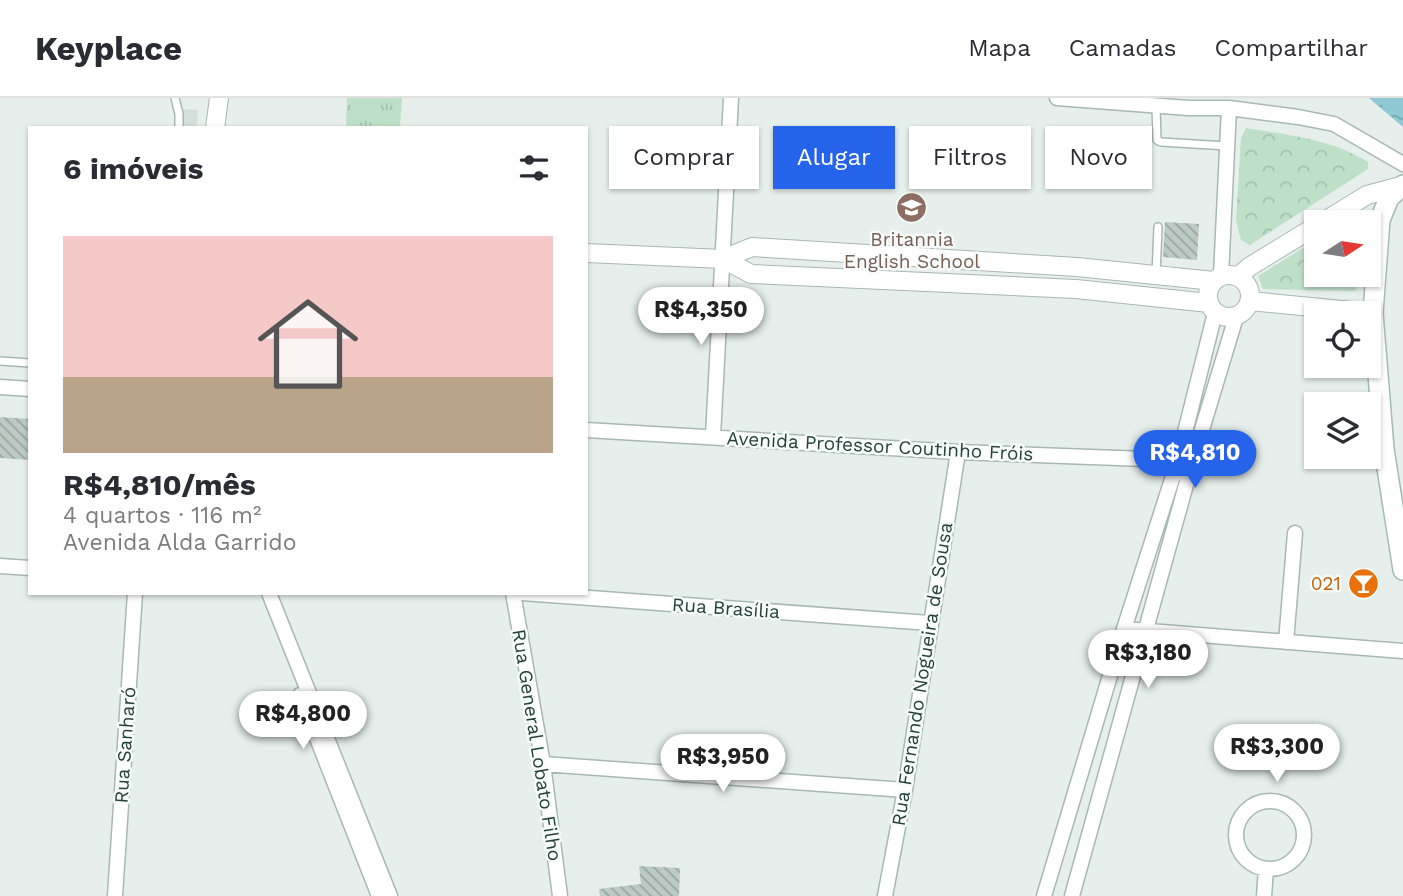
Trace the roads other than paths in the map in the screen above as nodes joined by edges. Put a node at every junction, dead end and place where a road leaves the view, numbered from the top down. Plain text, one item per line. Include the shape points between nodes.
1 (175, 98) edge
2 (206, 98) edge
3 (219, 98) edge
4 (731, 98) edge
5 (1057, 98) edge
6 (1188, 103) edge
7 (1156, 105) junction
8 (1229, 108) junction
9 (216, 124) edge
10 (179, 126) edge
11 (1227, 146) junction
12 (1403, 164) edge
13 (1402, 186) edge
14 (1343, 210) edge
15 (1158, 227) dead end
16 (1304, 233) edge
17 (588, 253) edge
18 (723, 259) junction
19 (1077, 267) junction
20 (1156, 275) junction
21 (1225, 278) junction
22 (1076, 289) junction
23 (1250, 301) junction
24 (1374, 301) edge
25 (1304, 306) edge
26 (1212, 308) junction
27 (1236, 317) junction
28 (0, 361) edge
29 (28, 363) edge
30 (1378, 378) edge
31 (0, 387) edge
32 (28, 389) edge
33 (588, 430) edge
34 (713, 436) junction
35 (958, 452) junction
36 (1183, 462) junction
37 (1296, 533) dead end
38 (0, 566) edge
39 (28, 568) edge
40 (1403, 569) edge
41 (135, 595) edge
42 (260, 595) edge
43 (270, 595) edge
44 (513, 595) edge
45 (550, 595) edge
46 (930, 623) junction
47 (1124, 629) junction
48 (1146, 632) junction
49 (1286, 642) junction
50 (1403, 651) edge
51 (543, 764) junction
52 (905, 790) junction
53 (1266, 869) junction
54 (115, 896) edge
55 (379, 896) edge
56 (390, 896) edge
57 (560, 896) edge
58 (885, 896) edge
59 (1044, 896) edge
60 (1072, 896) edge
61 (1264, 896) edge

1 - 10 lane
2 - 9 street
3 - 9 street
4 - 18 street
5 - 7 street
6 - 7 street
6 - 8 street
7 - 11 lane via 1157,139 1161,142
8 - 11 street
8 - 12 street via 1334,124
11 - 21 street
13 - 14 street via 1367,195
13 - 24 main road via 1389,198 1380,220
15 - 20 lane
16 - 21 street
17 - 18 street
18 - 19 street via 752,247
18 - 22 street via 751,274
18 - 34 street
19 - 20 street
19 - 22 street
20 - 21 street
21 - 23 street via 1248,287
21 - 26 street via 1208,295
22 - 26 street
23 - 25 street
23 - 27 street
26 - 27 street via 1221,317
26 - 36 street
27 - 36 street
28 - 29 lane
30 - 40 main road
31 - 32 street
33 - 34 street, Avenida Professor Coutinho Fróis
34 - 35 street, Avenida Professor Coutinho Fróis
35 - 36 street, Avenida Professor Coutinho Fróis
35 - 46 street, Rua Fernando Nogueira de Sousa
36 - 47 street
36 - 48 street
37 - 49 street
38 - 39 street
41 - 54 street, Rua Sanharó
42 - 55 street
43 - 56 street
44 - 51 street, Rua General Lobato Filho
45 - 46 street, Rua Brasília
46 - 52 street, Rua Fernando Nogueira de Sousa
47 - 48 street
47 - 59 street
48 - 49 street
48 - 60 street
49 - 50 street
51 - 52 street
51 - 57 street, Rua General Lobato Filho
52 - 58 street, Rua Fernando Nogueira de Sousa
53 - 53 street via 1290,863 1304,843 1300,818 1292,808 1269,800 1246,810 1236,833 1244,857
53 - 61 street

